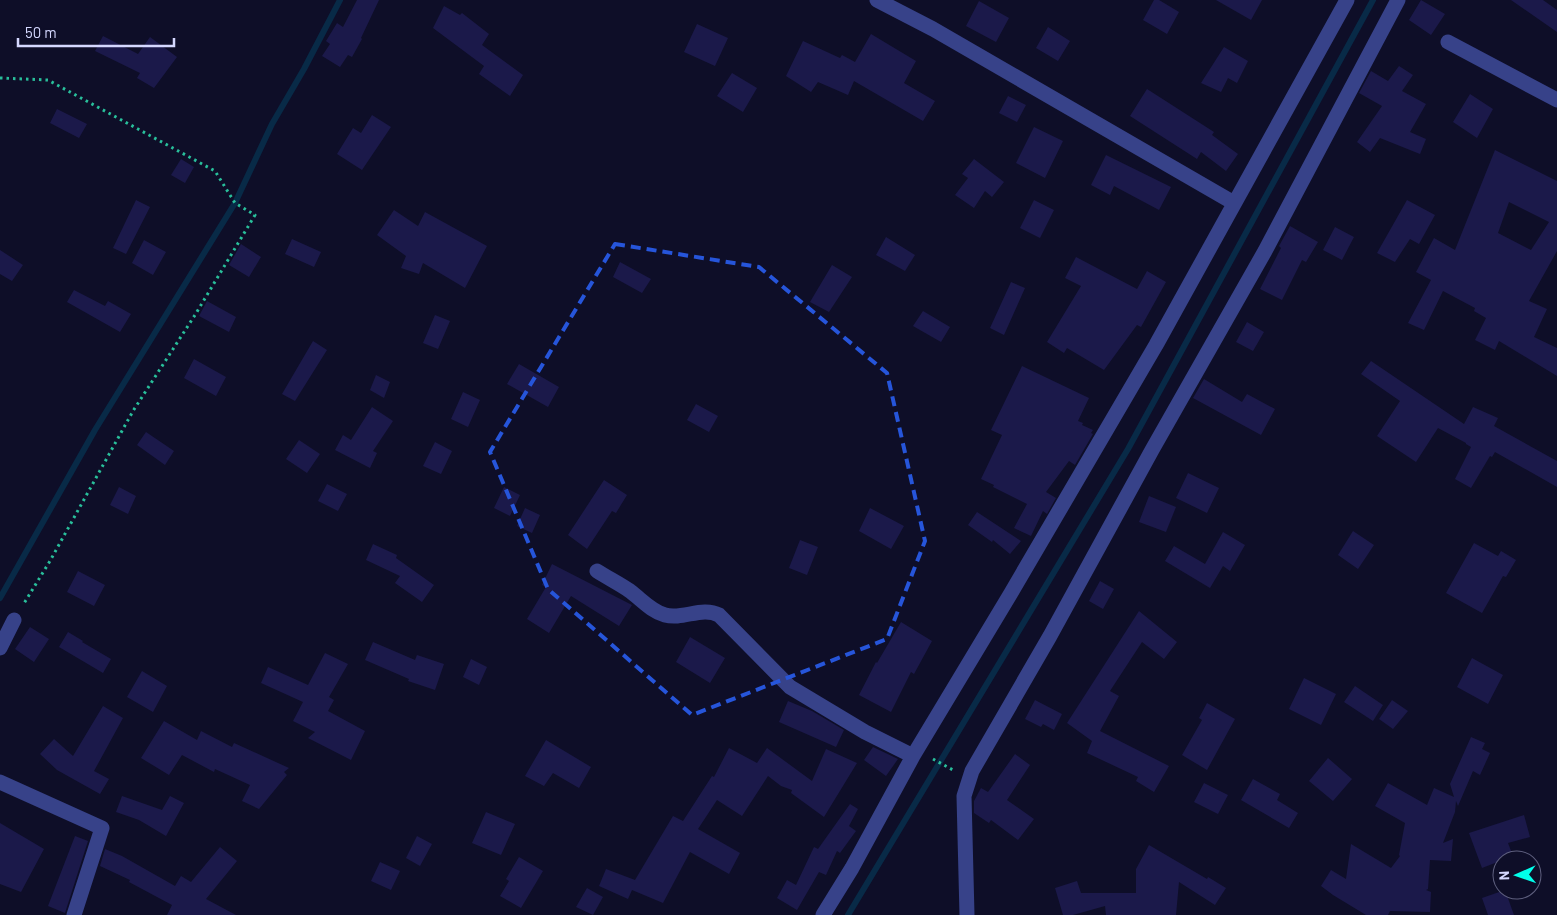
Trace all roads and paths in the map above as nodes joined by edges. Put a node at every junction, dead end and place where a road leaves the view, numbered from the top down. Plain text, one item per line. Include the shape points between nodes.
1 (877, 0) edge
2 (1347, 0) edge
3 (1398, 0) edge
4 (1448, 42) dead end
5 (0, 78) edge
6 (1557, 100) edge
7 (1234, 203) junction
8 (597, 571) dead end
9 (14, 620) joint
10 (0, 648) edge
11 (913, 756) junction
12 (928, 756) dead end
13 (954, 771) dead end
14 (0, 782) edge
15 (74, 915) edge
16 (823, 915) edge
17 (967, 915) edge

1 - 7 street
2 - 7 street
3 - 17 street via 1264,251 972,771 964,796
4 - 6 street
5 - 9 path via 48,80 214,171 235,202 255,215 132,411
7 - 11 street via 1093,454
8 - 11 street via 665,615 711,612 719,615 790,687 865,732
9 - 10 street
11 - 16 street
12 - 13 path
14 - 15 street via 102,828

